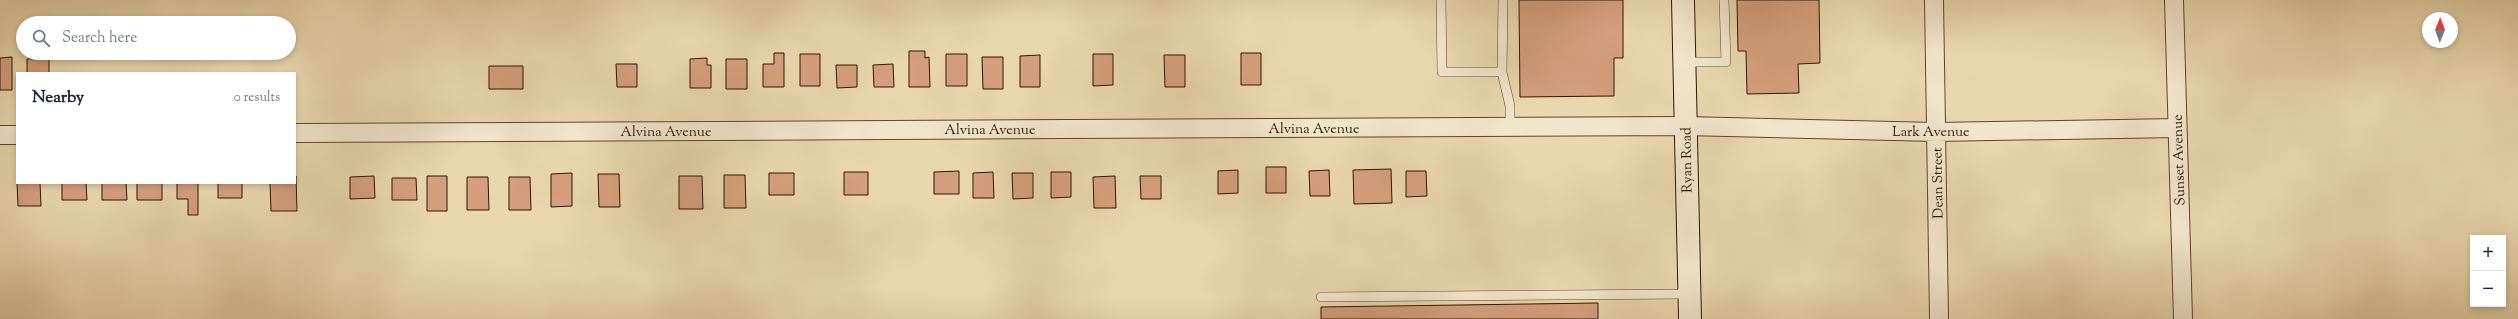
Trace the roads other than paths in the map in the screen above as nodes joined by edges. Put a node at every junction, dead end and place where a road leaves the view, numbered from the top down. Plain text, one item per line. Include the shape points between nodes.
1 (1441, 0) edge
2 (1503, 0) edge
3 (1683, 0) edge
4 (1724, 0) edge
5 (1934, 0) edge
6 (2174, 0) edge
7 (1684, 62) junction
8 (1502, 72) junction
9 (1685, 126) junction
10 (1510, 127) junction
11 (2177, 128) junction
12 (1936, 132) junction
13 (296, 133) edge
14 (0, 135) edge
15 (16, 135) edge
16 (1689, 294) junction
17 (1321, 296) dead end
18 (1690, 319) edge
19 (1939, 319) edge
20 (2183, 319) edge

1 - 8 lane via 1442,72
2 - 8 lane
3 - 7 main road, Ryan Road
4 - 7 lane via 1726,62
5 - 12 street, Dean Street
6 - 11 street, Sunset Avenue
7 - 9 main road, Ryan Road
8 - 10 lane via 1510,106
9 - 10 street, Alvina Avenue
9 - 12 street, Lark Avenue
9 - 16 main road, Ryan Road
10 - 13 street, Alvina Avenue
11 - 12 street, Lark Avenue
11 - 20 street, Sunset Avenue
12 - 19 street, Dean Street
14 - 15 street
16 - 17 lane
16 - 18 main road, Ryan Road

